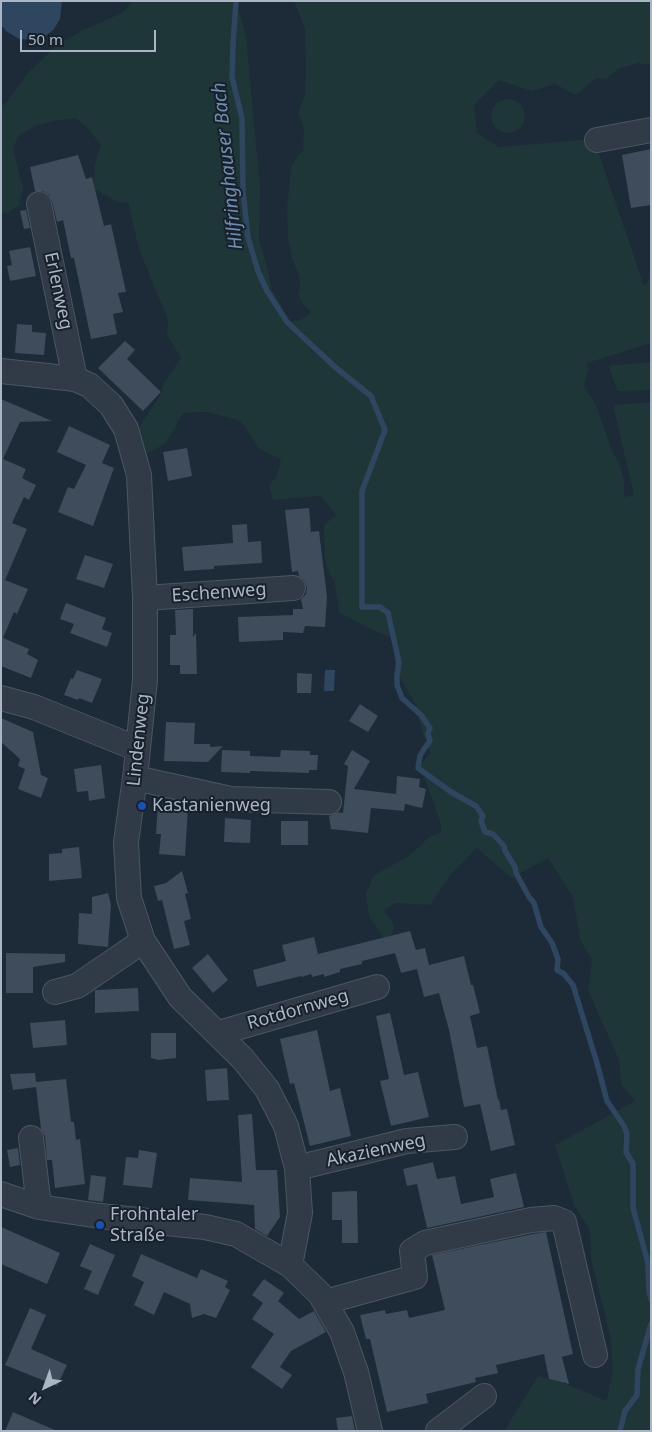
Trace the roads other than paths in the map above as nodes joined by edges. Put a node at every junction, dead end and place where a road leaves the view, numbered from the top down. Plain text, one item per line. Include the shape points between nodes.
1 (651, 130) edge
2 (597, 140) dead end
3 (39, 204) dead end
4 (1, 371) edge
5 (75, 379) junction
6 (293, 588) dead end
7 (145, 598) junction
8 (1, 698) edge
9 (138, 749) junction
10 (135, 778) junction
11 (329, 802) dead end
12 (143, 941) junction
13 (377, 987) dead end
14 (55, 992) dead end
15 (219, 1033) junction
16 (455, 1137) dead end
17 (31, 1138) dead end
18 (297, 1168) junction
19 (1, 1194) edge
20 (39, 1207) junction
21 (290, 1265) junction
22 (325, 1302) junction
23 (595, 1354) dead end
24 (484, 1396) dead end
25 (370, 1431) edge
26 (438, 1431) edge

1 - 2 street
3 - 5 street, Erlenweg
4 - 5 street, Lindenweg
5 - 7 street, Lindenweg via 89,385 111,405 126,429 139,475
6 - 7 street, Eschenweg
7 - 9 street, Lindenweg via 145,680
8 - 9 street via 34,707
9 - 10 street, Lindenweg
10 - 11 street via 231,799
10 - 12 street, Lindenweg via 126,842 129,898
12 - 14 street via 77,986
12 - 15 street, Lindenweg via 180,997
13 - 15 street, Rotdornweg
15 - 18 street, Lindenweg via 267,1089 286,1126
16 - 18 street, Akazienweg via 408,1141
17 - 20 street
18 - 21 street, Lindenweg via 300,1213
19 - 20 street
20 - 21 street via 205,1227 236,1234
21 - 22 street
22 - 23 street via 415,1277 412,1252 425,1243 554,1218 564,1222
22 - 25 street via 342,1332 356,1372
24 - 26 street

